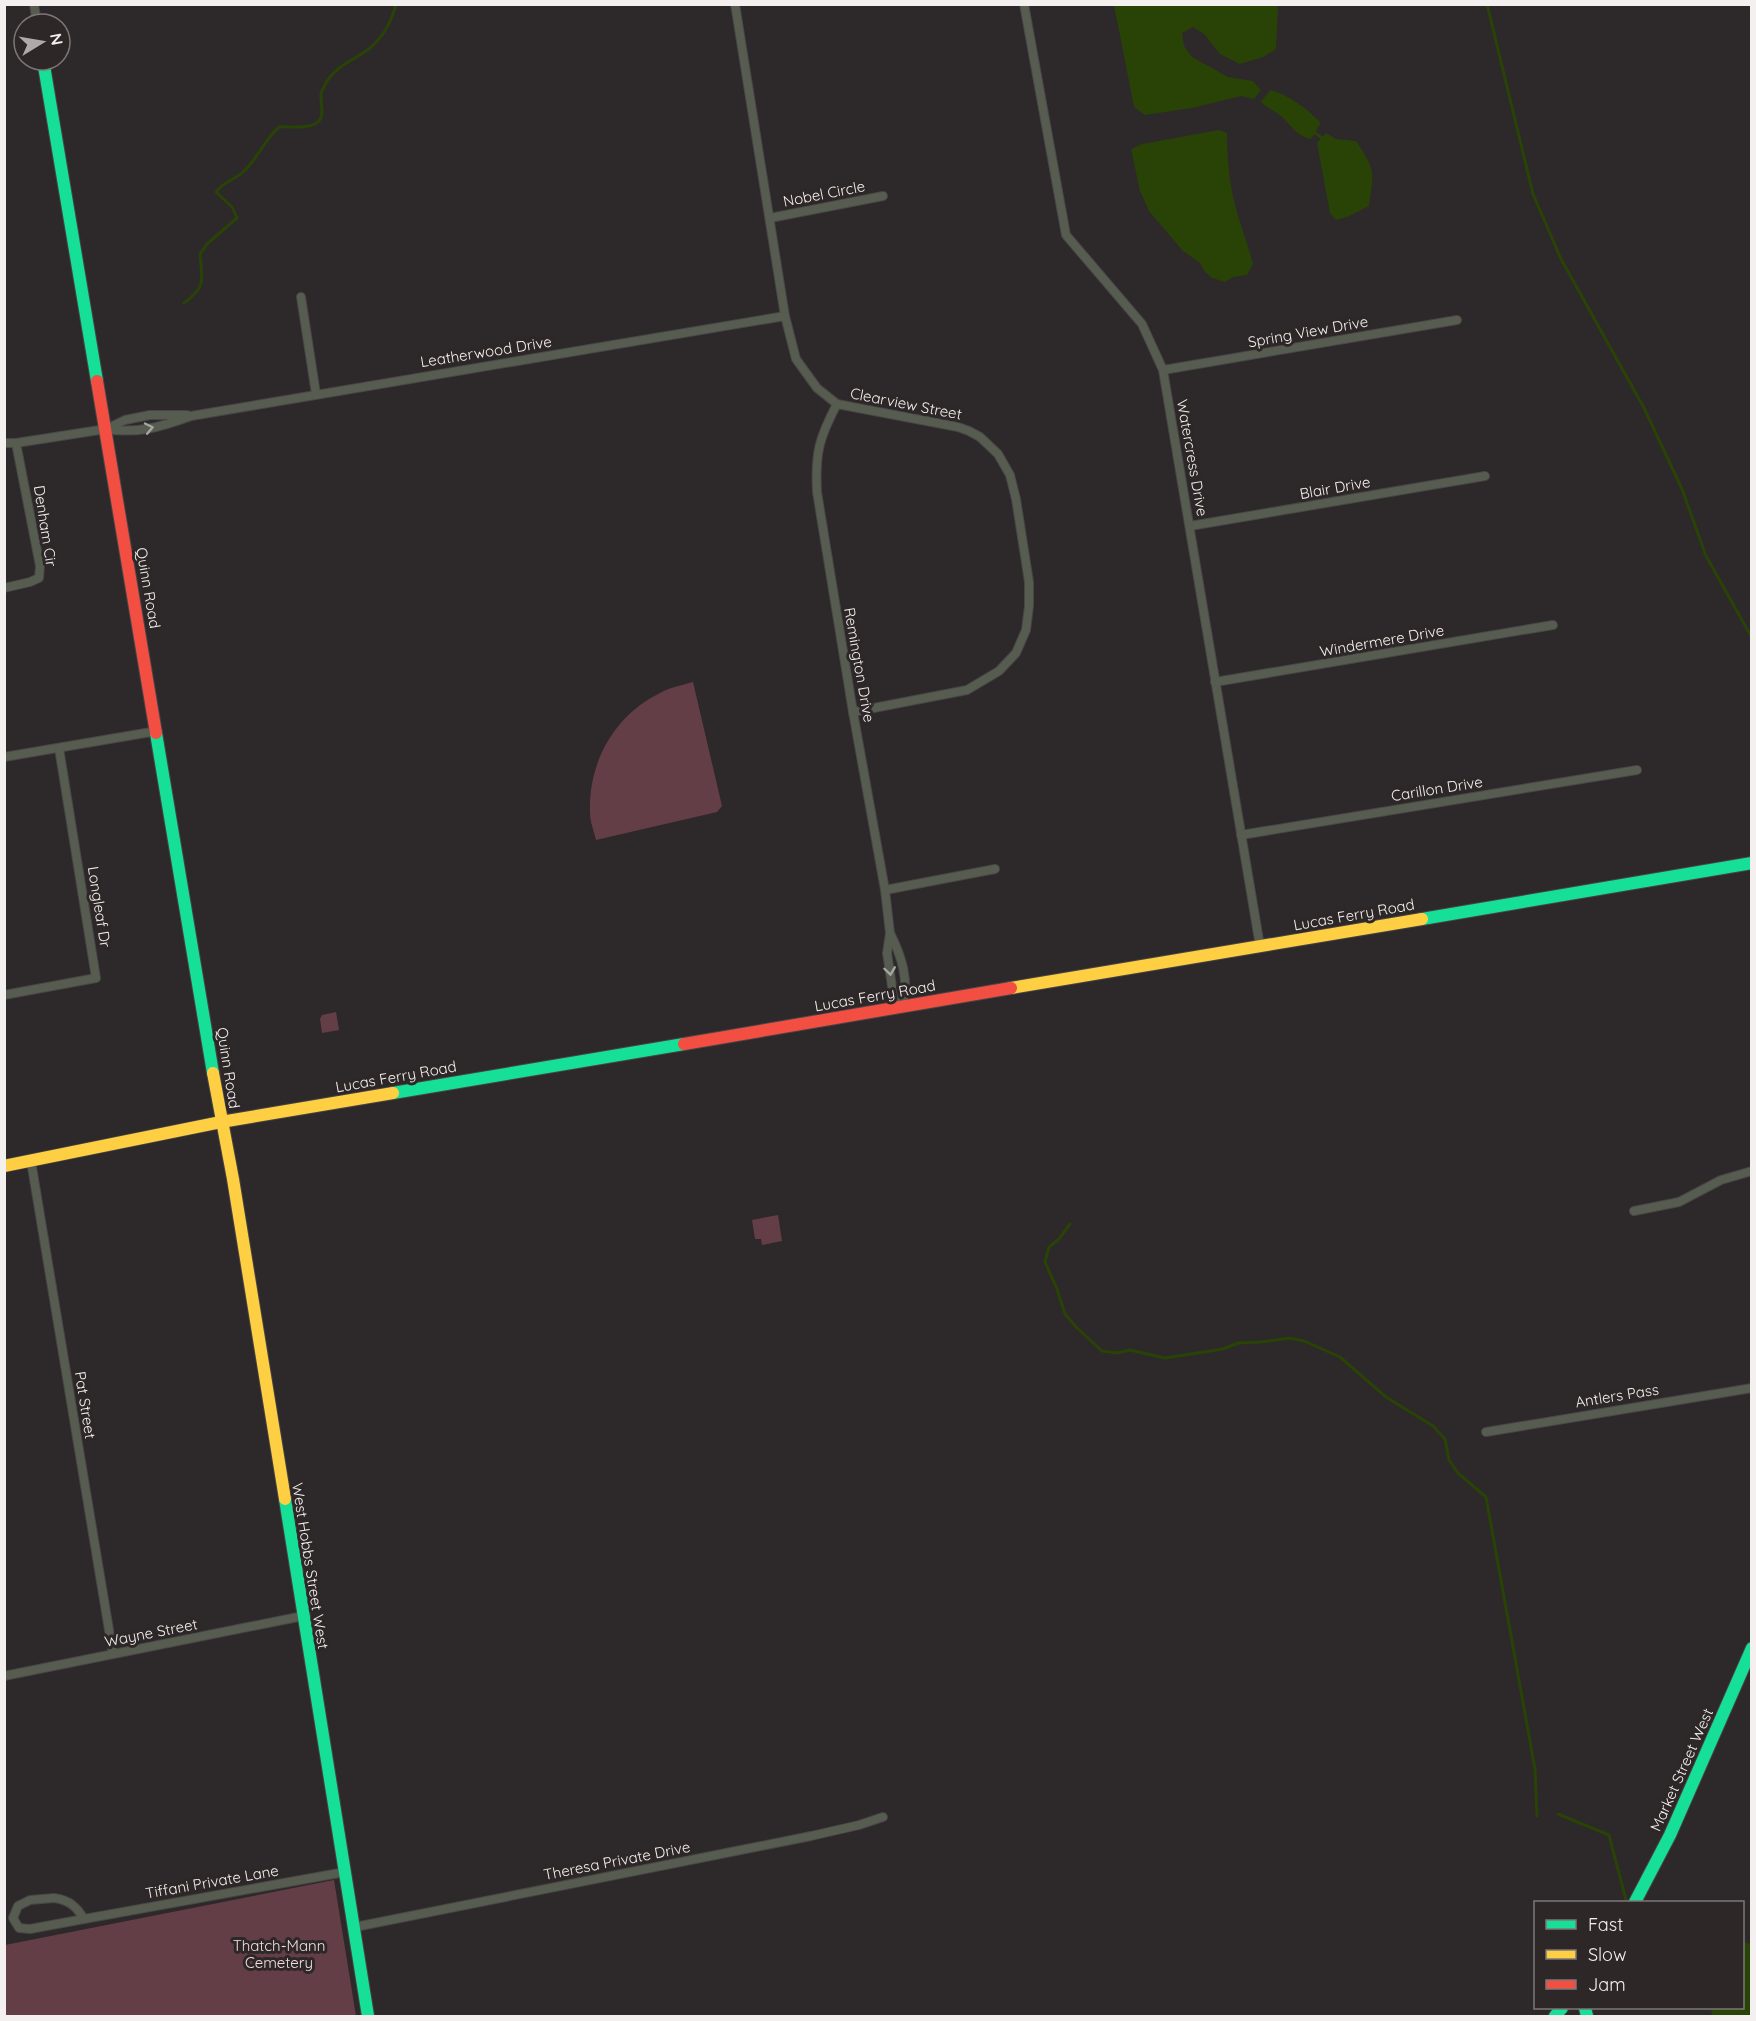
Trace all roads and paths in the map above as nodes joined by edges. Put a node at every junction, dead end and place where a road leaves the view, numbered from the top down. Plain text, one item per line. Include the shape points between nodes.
1 (735, 4) edge
2 (1024, 4) edge
3 (45, 72) edge
4 (883, 196) dead end
5 (770, 218) junction
6 (301, 297) dead end
7 (785, 316) junction
8 (1457, 320) dead end
9 (1163, 370) junction
10 (316, 394) junction
11 (837, 404) junction
12 (191, 416) junction
13 (106, 429) junction
14 (4, 443) edge
15 (16, 443) junction
16 (1485, 476) dead end
17 (1190, 526) junction
18 (4, 588) edge
19 (1553, 625) dead end
20 (1215, 682) junction
21 (853, 712) junction
22 (157, 731) junction
23 (59, 748) junction
24 (4, 757) edge
25 (1637, 770) dead end
26 (1241, 835) junction
27 (1752, 863) edge
28 (995, 868) dead end
29 (885, 890) junction
30 (890, 933) junction
31 (1260, 946) junction
32 (4, 995) edge
33 (903, 1006) junction
34 (221, 1122) junction
35 (31, 1161) junction
36 (4, 1166) edge
37 (1752, 1171) edge
38 (1634, 1211) dead end
39 (1752, 1388) edge
40 (1486, 1432) dead end
41 (303, 1616) junction
42 (1752, 1648) edge
43 (113, 1654) junction
44 (4, 1676) edge
45 (883, 1816) dead end
46 (345, 1872) junction
47 (1636, 1901) edge
48 (84, 1919) junction
49 (355, 1928) junction
50 (368, 2016) edge

1 - 5 street, Clearview Street
2 - 9 street, Watercress Drive via 1066,235 1142,324
3 - 13 street, Quinn Road
4 - 5 street, Nobel Circle
5 - 7 street, Clearview Street
6 - 10 street
7 - 10 street, Leatherwood Drive
7 - 11 street, Clearview Street via 796,359 817,388
8 - 9 street, Spring View Drive
9 - 17 street, Watercress Drive
10 - 12 street, Leatherwood Drive
11 - 21 street, Remington Drive via 821,436 815,467
11 - 21 street, Clearview Street via 958,427 990,445 1010,476 1029,582 1026,630 1016,653 999,671 967,690
13 -> 12 street, Leatherwood Drive via 144,430
12 - 13 street, Leatherwood Drive via 150,415
13 - 15 street
13 - 22 street, Quinn Road
14 - 15 street
15 - 18 street, Denham Cir via 40,566 39,578
16 - 17 street, Blair Drive
17 - 20 street, Watercress Drive
19 - 20 street, Windermere Drive
20 - 26 street, Watercress Drive
21 - 29 street, Remington Drive
22 - 23 street
22 - 34 street, Quinn Road
23 - 24 street
23 - 32 street, Longleaf Dr via 96,978
25 - 26 street, Carillon Drive
26 - 31 street, Watercress Drive
27 - 31 street, Lucas Ferry Road
28 - 29 street
29 - 30 street, Remington Drive
30 - 33 street, Remington Drive via 900,952 905,975
30 -> 33 street, Remington Drive via 887,953 893,993
31 - 33 street, Lucas Ferry Road
33 - 34 street, Lucas Ferry Road
34 - 35 street, Lucas Ferry Road
34 - 41 street, West Hobbs Street West
35 - 36 street, Lucas Ferry Road
35 - 43 street, Pat Street
37 - 38 street via 1721,1180 1678,1202
39 - 40 street, Antlers Pass
41 - 43 street, Wayne Street
41 - 46 street, West Hobbs Street West
42 - 47 street, Market Street West via 1670,1835
43 - 44 street, Wayne Street
45 - 49 street, Theresa Private Drive via 811,1836
46 - 48 street, Tiffani Private Lane
46 - 49 street, West Hobbs Street West
48 - 48 street, Tiffani Private Lane via 76,1906 54,1898 30,1900 18,1906 13,1918 19,1928 30,1929
49 - 50 street, West Hobbs Street West

